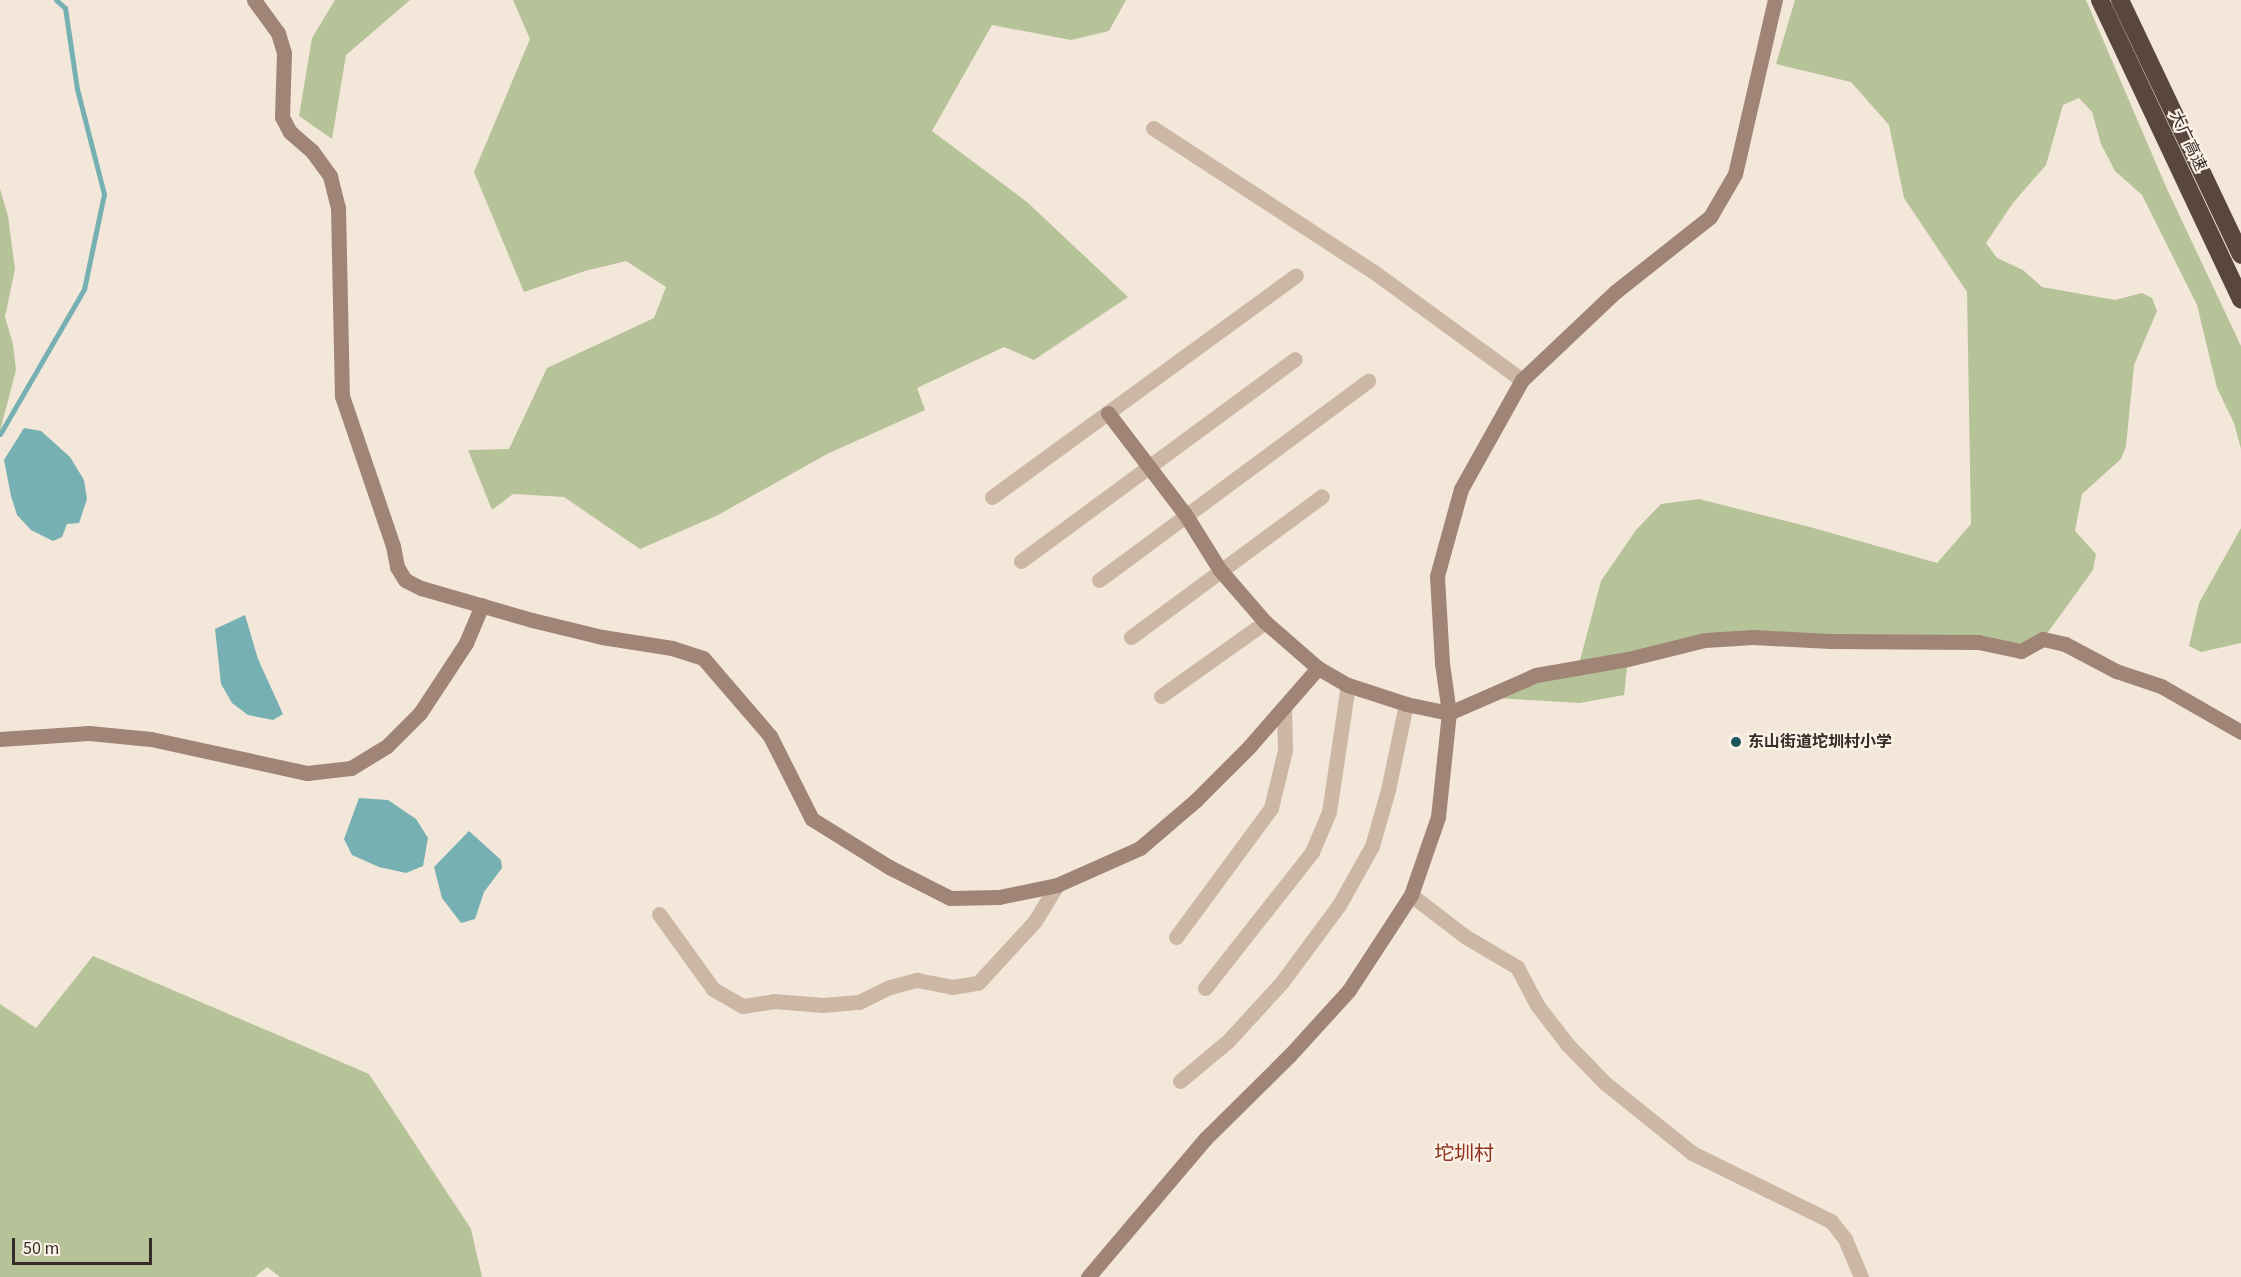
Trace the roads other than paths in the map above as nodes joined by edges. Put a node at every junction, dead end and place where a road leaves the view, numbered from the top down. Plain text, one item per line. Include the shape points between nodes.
1 (254, 0) edge
2 (1775, 0) edge
3 (2100, 0) edge
4 (2120, 0) edge
5 (1153, 128) dead end
6 (2241, 255) edge
7 (1296, 275) dead end
8 (2241, 299) edge
9 (1295, 359) dead end
10 (1522, 380) junction
11 (1368, 381) dead end
12 (1108, 413) junction
13 (1148, 467) junction
14 (1322, 495) dead end
15 (992, 497) dead end
16 (1185, 514) junction
17 (1021, 561) dead end
18 (1220, 570) junction
19 (1099, 580) dead end
20 (482, 605) junction
21 (1265, 622) junction
22 (1131, 637) dead end
23 (1318, 668) junction
24 (1348, 685) junction
25 (1161, 696) dead end
26 (1406, 704) junction
27 (1284, 706) junction
28 (1449, 713) junction
29 (2241, 732) edge
30 (0, 739) edge
31 (1057, 885) junction
32 (1411, 895) junction
33 (659, 914) dead end
34 (1176, 937) dead end
35 (1205, 988) dead end
36 (1180, 1081) dead end
37 (1088, 1277) edge
38 (1861, 1277) edge

1 - 20 street via 278,33 284,53 282,117 290,132 330,176 338,207 342,396 397,567 405,580 421,588
2 - 10 street via 1735,174 1710,217 1615,292
3 - 8 highway, 大广高速
4 - 6 highway, 大广高速
5 - 10 street via 1374,272
7 - 12 street
9 - 13 street
10 - 28 street via 1461,489 1437,576
11 - 16 street
12 - 13 street
12 - 15 street
13 - 16 street
13 - 17 street
14 - 18 street
16 - 18 street
16 - 19 street
18 - 21 street
18 - 22 street
20 - 30 street via 466,643 420,713 387,746 351,768 307,773 151,739 89,733
20 - 31 street via 602,637 672,648 703,658 770,736 812,819 889,867 950,898 999,897
21 - 23 street
21 - 25 street
23 - 24 street
23 - 27 street
24 - 26 street
24 - 35 street via 1329,812 1312,852
26 - 28 street
26 - 36 street via 1389,790 1372,846 1339,905 1282,982 1228,1041
27 - 31 street via 1196,800 1140,848
27 - 34 street via 1285,750 1271,808
28 - 29 street via 1536,675 1705,640 1753,637 1978,642 2021,651 2043,639 2065,644 2116,670 2161,686
28 - 32 street via 1438,817
31 - 33 street via 1035,921 978,983 952,987 917,980 890,987 859,1002 823,1005 773,1001 743,1006 713,989
32 - 37 street via 1349,990 1206,1138
32 - 38 street via 1466,937 1517,967 1538,1005 1568,1045 1605,1083 1692,1153 1831,1221 1845,1239

